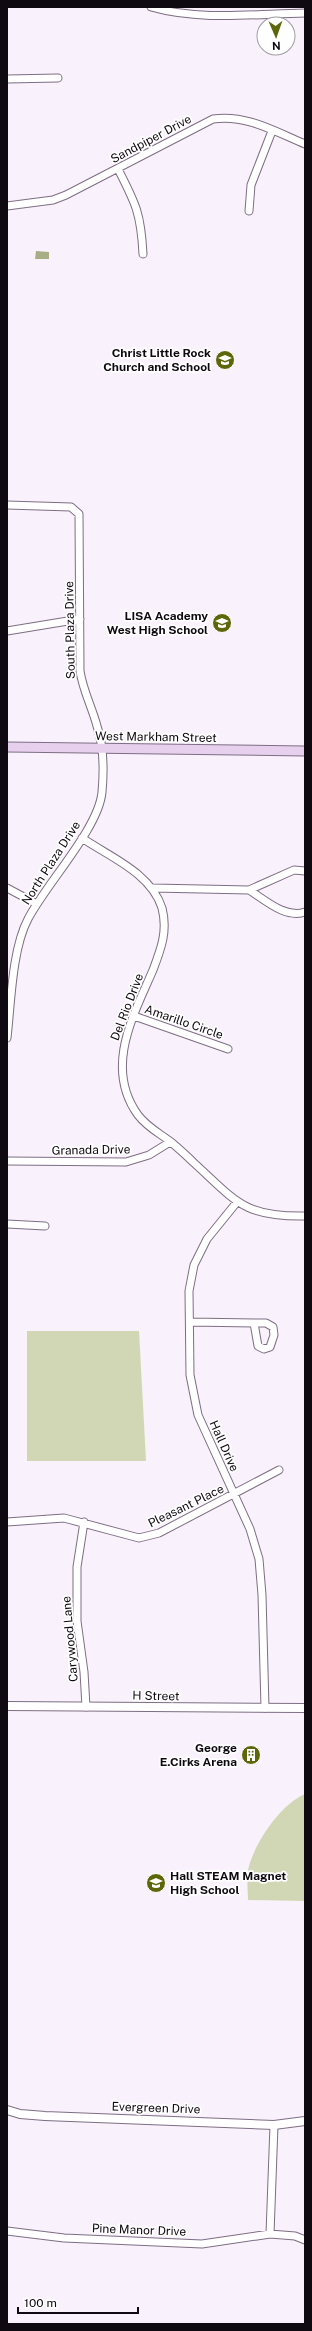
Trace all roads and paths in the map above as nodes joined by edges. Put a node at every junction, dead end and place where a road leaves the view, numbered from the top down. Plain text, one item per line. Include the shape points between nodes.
1 (151, 7) edge
2 (305, 13) edge
3 (58, 78) dead end
4 (7, 79) edge
5 (272, 131) junction
6 (305, 144) edge
7 (118, 169) junction
8 (7, 206) edge
9 (249, 211) dead end
10 (143, 254) dead end
11 (7, 506) edge
12 (80, 619) junction
13 (7, 630) edge
14 (7, 747) edge
15 (102, 748) junction
16 (305, 752) edge
17 (82, 838) junction
18 (305, 871) edge
19 (7, 888) edge
20 (153, 888) junction
21 (249, 890) junction
22 (37, 904) junction
23 (305, 912) edge
24 (134, 1016) junction
25 (7, 1038) edge
26 (228, 1049) dead end
27 (170, 1142) junction
28 (7, 1161) edge
29 (237, 1202) junction
30 (305, 1216) edge
31 (7, 1224) edge
32 (45, 1226) dead end
33 (190, 1322) junction
34 (254, 1324) dead end
35 (279, 1470) dead end
36 (234, 1495) junction
37 (7, 1522) edge
38 (84, 1522) junction
39 (7, 1706) edge
40 (86, 1707) junction
41 (265, 1708) junction
42 (305, 1708) edge
43 (7, 2110) edge
44 (305, 2121) edge
45 (274, 2125) junction
46 (7, 2231) edge
47 (270, 2234) junction
48 (305, 2240) edge

1 - 2 street via 200,15
3 - 4 street
5 - 6 street, Sandpiper Drive
5 - 7 street, Sandpiper Drive via 236,118 213,119
5 - 9 street via 251,185
7 - 8 street, Sandpiper Drive via 52,200
7 - 10 street via 138,209
11 - 12 street, South Plaza Drive via 71,507 79,514
12 - 13 street
12 - 15 street, South Plaza Drive via 82,683 98,727
14 - 15 main road, West Markham Street
15 - 16 main road, West Markham Street
15 - 17 street, North Plaza Drive via 100,806
17 - 20 street, Del Rio Drive via 134,871
17 - 22 street, North Plaza Drive
18 - 21 street via 294,870
19 - 22 street
20 - 21 street
20 - 24 street, Del Rio Drive via 163,914 163,941
21 - 23 street via 284,911 296,914
22 - 25 street, North Plaza Drive via 28,918 20,940
24 - 26 street, Amarillo Circle
24 - 27 street, Del Rio Drive via 123,1048 123,1084 138,1116
27 - 28 street, Granada Drive via 149,1155 126,1162
27 - 29 street, Del Rio Drive
29 - 30 street, Del Rio Drive via 260,1214
29 - 33 street, Hall Drive via 196,1258 189,1291
31 - 32 street
33 - 34 street
33 - 36 street, Hall Drive via 190,1376 194,1403
35 - 36 street, Pleasant Place
36 - 38 street, Pleasant Place via 145,1538
36 - 41 street, Hall Drive via 251,1533 259,1559
37 - 38 street, Pleasant Place via 64,1518
38 - 40 street, Carywood Lane via 77,1567 77,1620
39 - 40 street, H Street
40 - 41 street, H Street
41 - 42 street, H Street
43 - 45 street, Evergreen Drive via 45,2116
44 - 45 street, Evergreen Drive
45 - 47 street
46 - 47 street, Pine Manor Drive via 64,2238 202,2244
47 - 48 street, Pine Manor Drive via 295,2236

